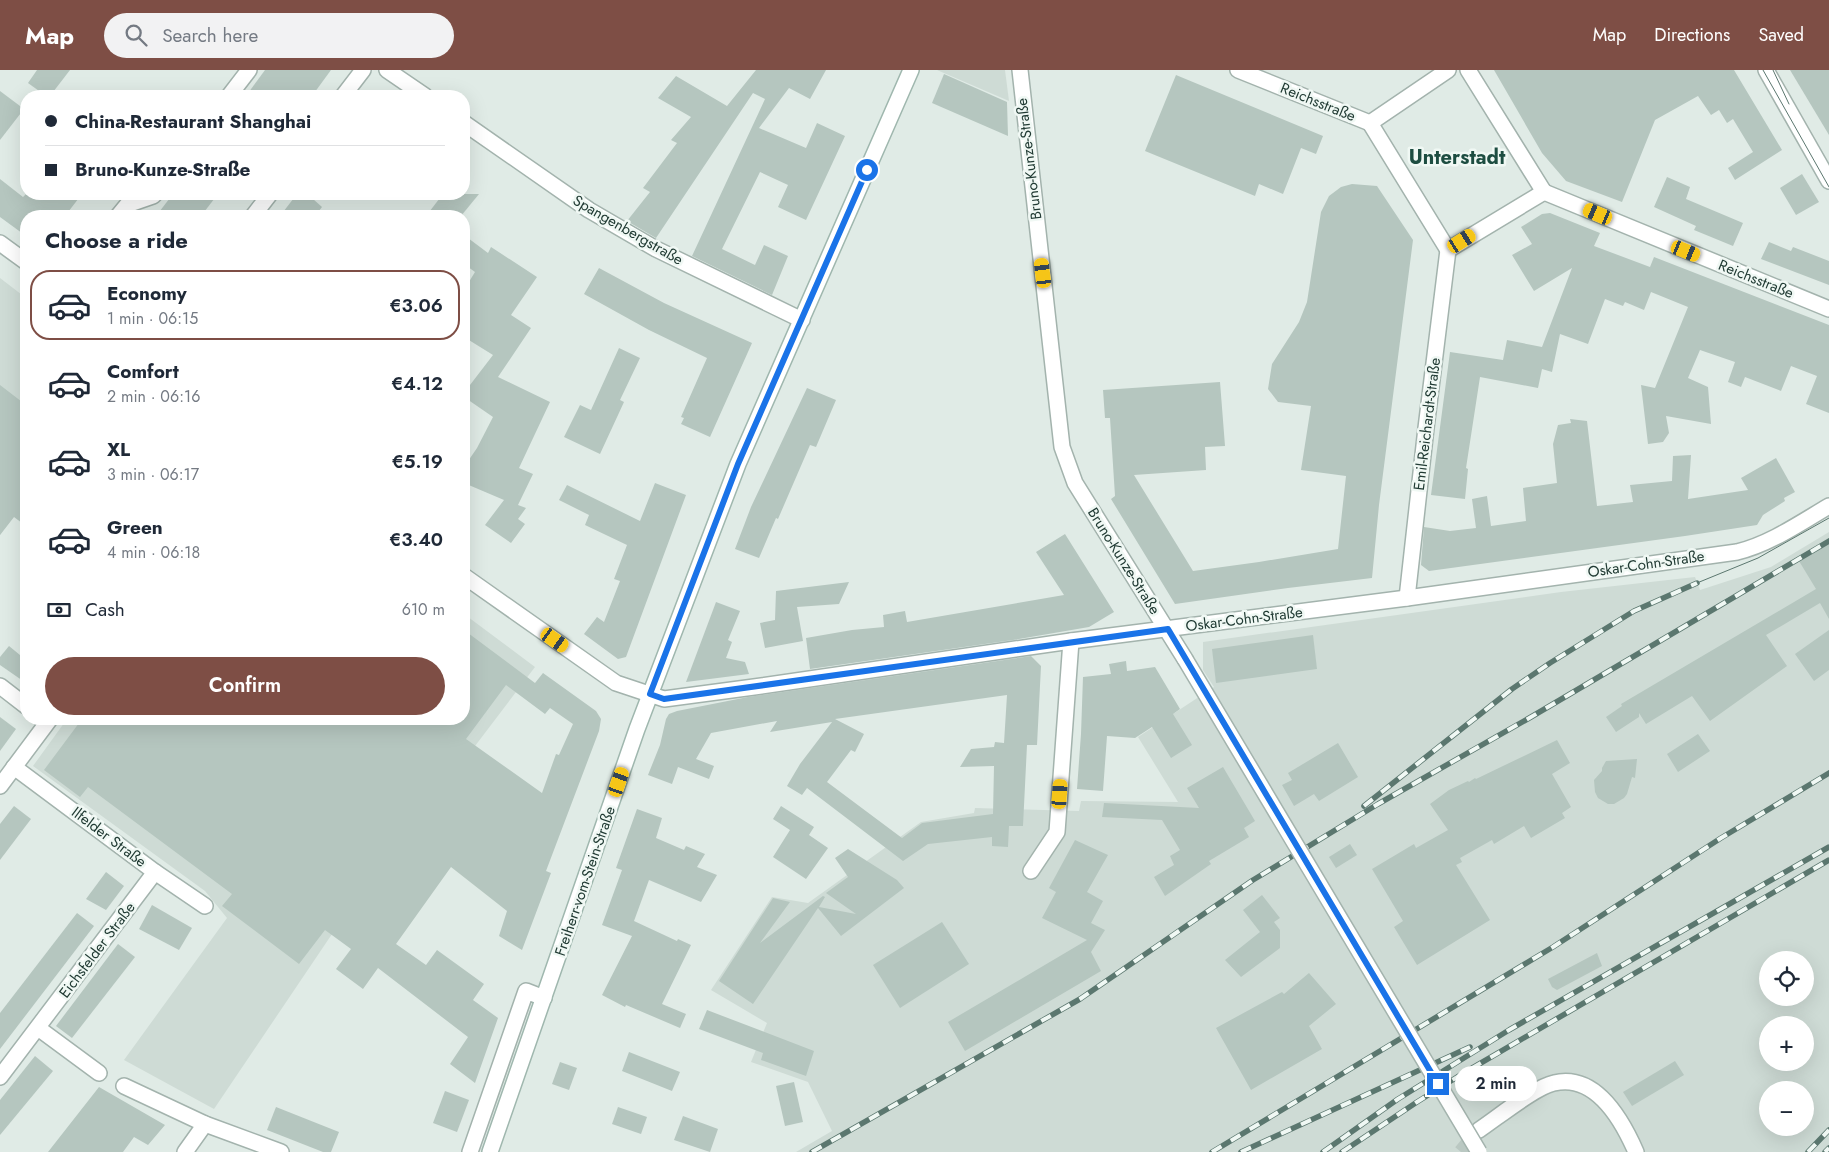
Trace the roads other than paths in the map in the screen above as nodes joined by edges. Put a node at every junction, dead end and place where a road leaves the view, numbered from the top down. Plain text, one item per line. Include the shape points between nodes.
1 (249, 70) edge
2 (363, 70) edge
3 (387, 70) edge
4 (911, 70) edge
5 (1020, 70) edge
6 (1238, 70) edge
7 (1448, 70) edge
8 (1468, 70) edge
9 (1766, 70) edge
10 (234, 90) edge
11 (348, 90) edge
12 (416, 90) edge
13 (1370, 123) junction
14 (470, 127) edge
15 (1829, 180) edge
16 (1544, 192) junction
17 (140, 200) edge
18 (265, 200) edge
19 (122, 210) edge
20 (258, 210) edge
21 (0, 243) edge
22 (1448, 250) junction
23 (20, 258) edge
24 (1829, 309) edge
25 (802, 320) junction
26 (1829, 506) edge
27 (470, 580) edge
28 (1408, 598) junction
29 (1168, 629) junction
30 (1071, 641) junction
31 (0, 686) edge
32 (650, 694) junction
33 (20, 701) edge
34 (43, 725) edge
35 (14, 767) junction
36 (0, 786) edge
37 (1031, 871) dead end
38 (155, 872) junction
39 (205, 906) dead end
40 (544, 998) junction
41 (38, 1028) junction
42 (99, 1073) dead end
43 (0, 1078) edge
44 (124, 1086) dead end
45 (205, 1124) junction
46 (1478, 1130) tunnel mouth
47 (184, 1152) edge
48 (281, 1152) edge
49 (470, 1152) edge
50 (490, 1152) edge
51 (1479, 1152) edge
52 (1636, 1152) edge

1 - 10 street
2 - 11 street
3 - 12 street
4 - 25 street, Freiherr-vom-Stein-Straße
5 - 29 street, Bruno-Kunze-Straße via 1062,447 1076,483
6 - 13 street, Reichsstraße
7 - 13 street
8 - 16 street
9 - 15 street
13 - 22 street
14 - 25 street, Spangenbergstraße via 589,210 656,249
16 - 22 street
16 - 24 street, Reichsstraße
17 - 19 street via 127,204
18 - 20 street
21 - 23 street
22 - 28 street, Emil-Reichardt-Straße
25 - 32 street, Freiherr-vom-Stein-Straße via 738,464
26 - 28 street, Oskar-Cohn-Straße via 1761,544 1737,552
27 - 32 street, Oskar-Cohn-Straße via 616,683
28 - 29 street, Oskar-Cohn-Straße
29 - 30 street, Oskar-Cohn-Straße
29 - 51 street, Bruno-Kunze-Straße, bridge
30 - 32 street, Oskar-Cohn-Straße via 664,699
30 - 37 street via 1057,832
31 - 33 street
32 - 40 street, Freiherr-vom-Stein-Straße
34 - 35 street
35 - 36 street
35 - 38 street, Ilfelder Straße
38 - 39 street, Ilfelder Straße
38 - 41 street, Eichsfelder Straße
40 - 49 street via 526,991
40 - 50 street, Freiherr-vom-Stein-Straße
41 - 42 street
41 - 43 street, Eichsfelder Straße
44 - 45 street
45 - 47 street
45 - 48 street
46 - 52 street via 1537,1091 1555,1083 1577,1082 1598,1093 1613,1110

